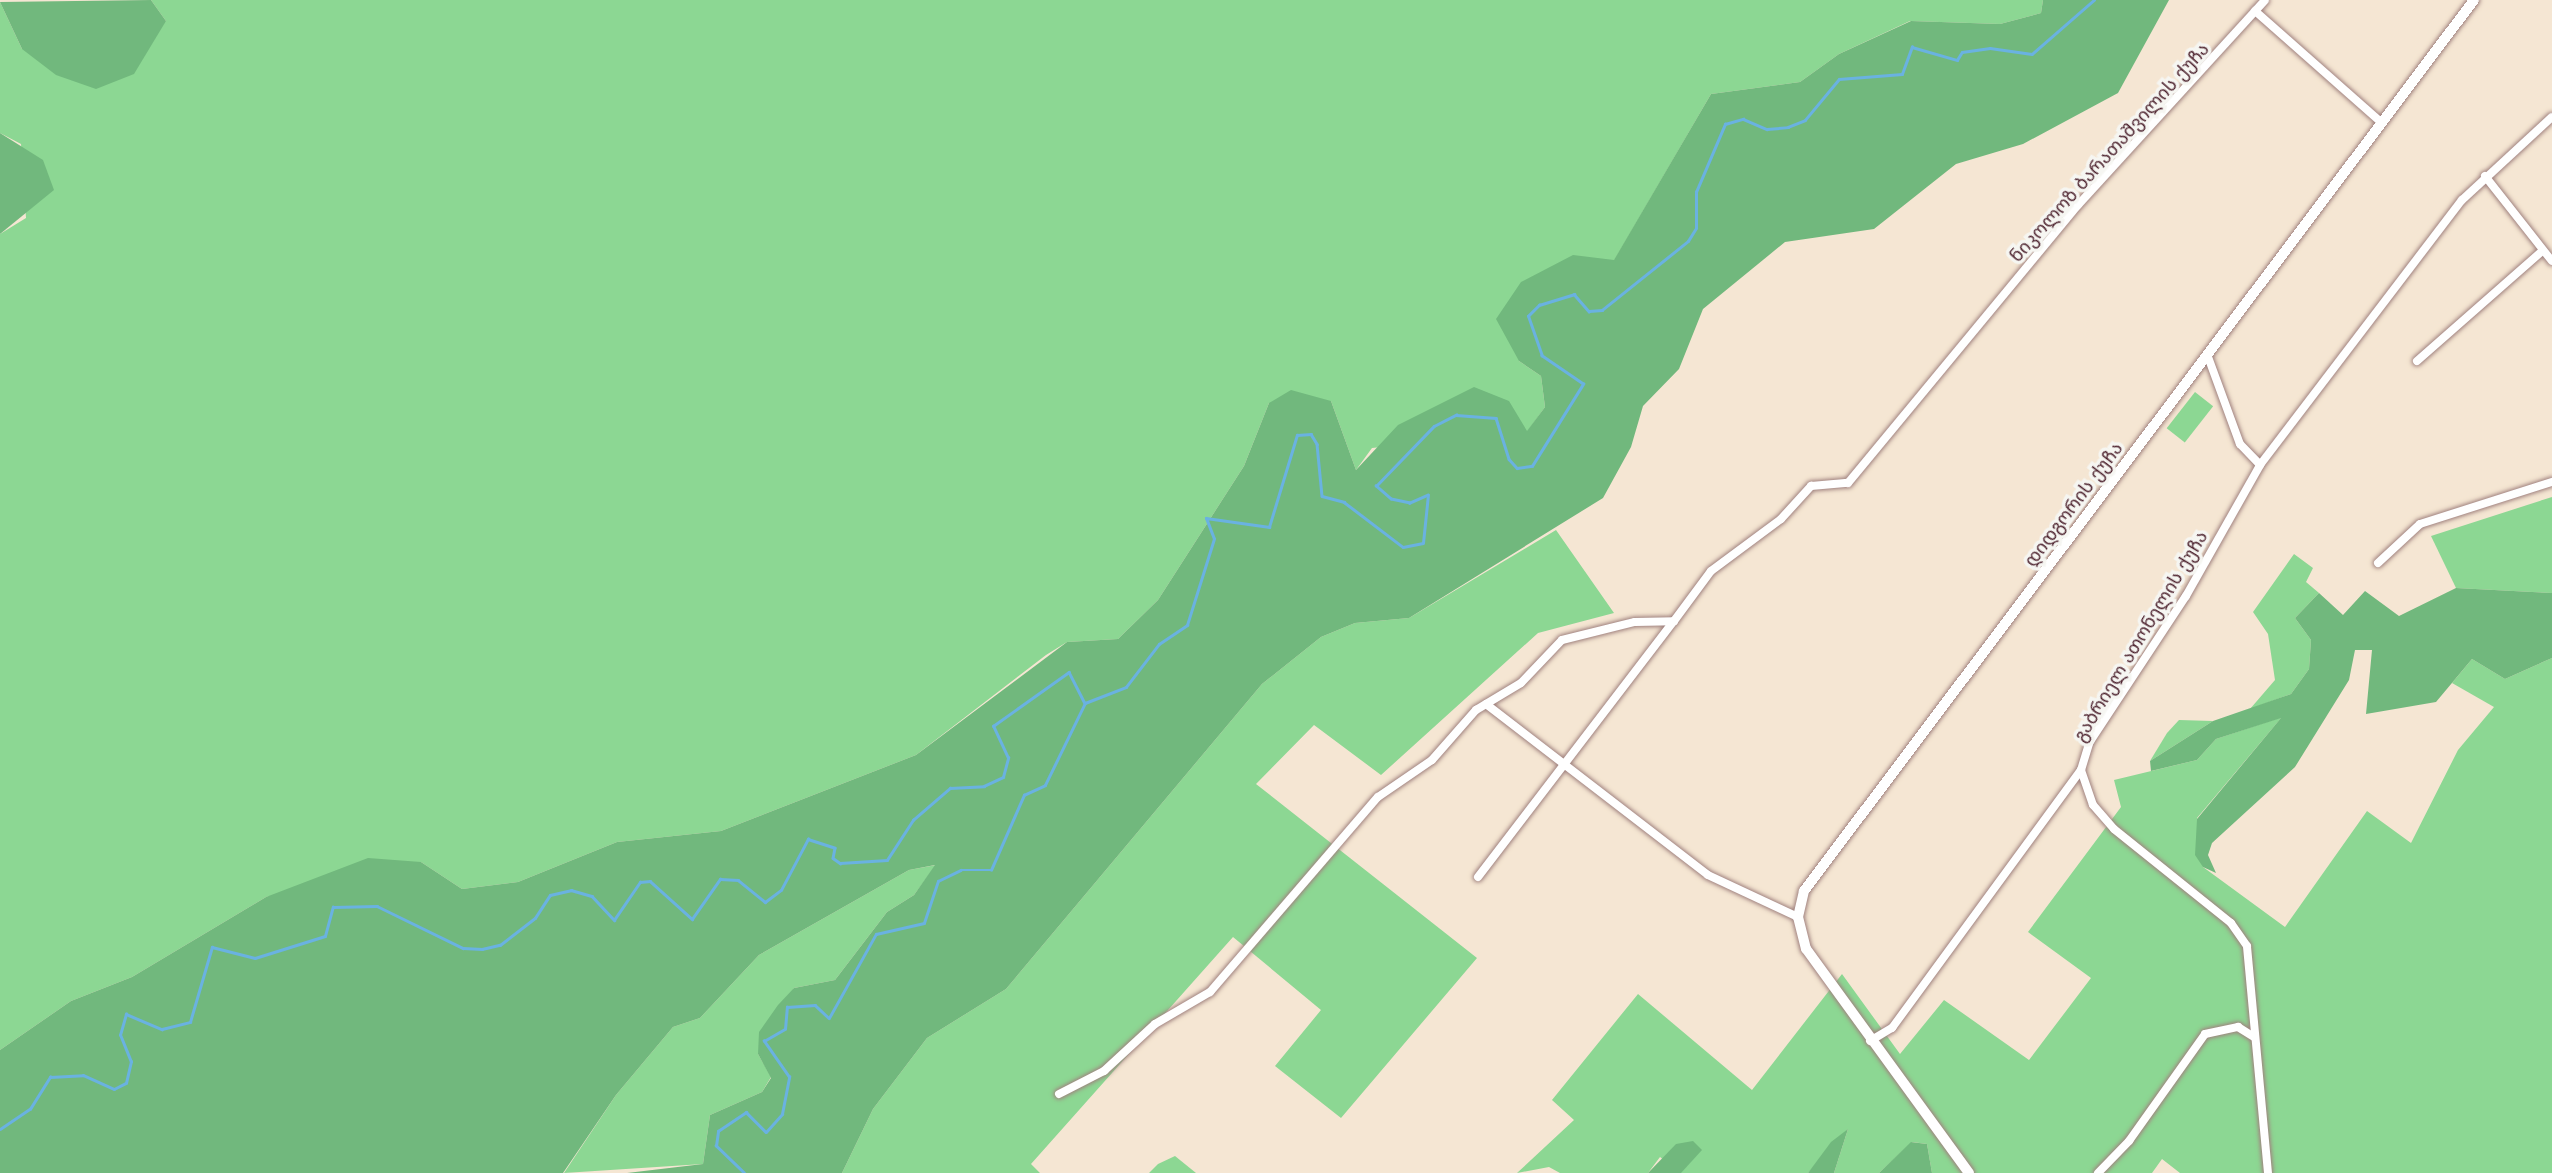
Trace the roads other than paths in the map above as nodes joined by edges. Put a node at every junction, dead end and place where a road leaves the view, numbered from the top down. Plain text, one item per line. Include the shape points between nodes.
1 (2265, 0) edge
2 (2474, 0) edge
3 (2255, 11) junction
4 (2552, 117) edge
5 (2382, 123) junction
6 (2485, 176) junction
7 (2542, 251) junction
8 (2552, 261) edge
9 (2207, 354) junction
10 (2417, 361) dead end
11 (2260, 465) junction
12 (2552, 482) edge
13 (2378, 563) dead end
14 (1674, 621) junction
15 (1486, 704) junction
16 (1564, 764) junction
17 (2081, 769) junction
18 (1478, 877) dead end
19 (1798, 917) junction
20 (2254, 1037) junction
21 (1870, 1041) junction
22 (1059, 1094) dead end
23 (1969, 1173) edge
24 (2098, 1173) edge
25 (2268, 1173) edge

1 - 3 street, ნიკოლოზ ბარათაშვილის ქუჩა
2 - 5 street, დიდგორის ქუჩა
3 - 5 street
3 - 14 street, ნიკოლოზ ბარათაშვილის ქუჩა via 2078,205 1848,484 1811,486 1781,519 1710,570
4 - 6 street, გაბრიელ ათონელის ქუჩა
5 - 9 street, დიდგორის ქუჩა
6 - 7 street
6 - 11 street, გაბრიელ ათონელის ქუჩა via 2406,267
7 - 8 street
7 - 10 street
9 - 11 street via 2240,444
9 - 19 street, დიდგორის ქუჩა via 1817,867
11 - 17 street, გაბრიელ ათონელის ქუჩა via 2186,596 2089,743
12 - 13 street via 2420,524
14 - 15 street via 1635,622 1562,640 1521,682
14 - 16 street, ნიკოლოზ ბარათაშვილის ქუჩა
15 - 16 street
15 - 22 street via 1432,760 1378,797 1210,992 1155,1024 1104,1071
16 - 18 street, ნიკოლოზ ბარათაშვილის ქუჩა
16 - 19 street via 1717,881
17 - 20 street, გაბრიელ ათონელის ქუჩა via 2093,806 2114,830 2231,923 2247,946
17 - 21 street via 1892,1028
19 - 21 street via 1806,949
20 - 24 street via 2238,1027 2205,1034 2129,1141
20 - 25 street, გაბრიელ ათონელის ქუჩა
21 - 23 street

